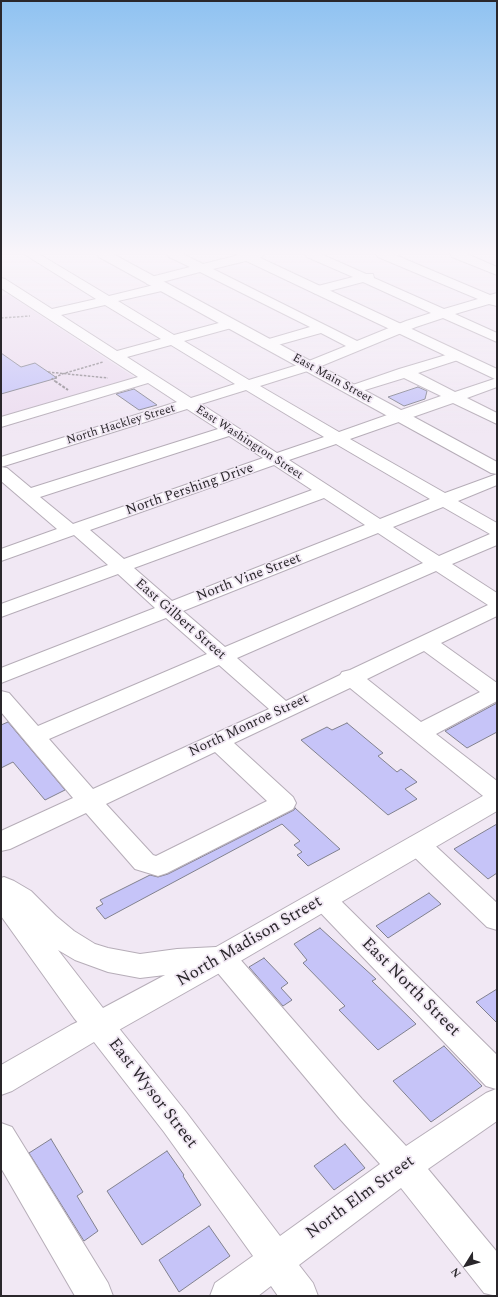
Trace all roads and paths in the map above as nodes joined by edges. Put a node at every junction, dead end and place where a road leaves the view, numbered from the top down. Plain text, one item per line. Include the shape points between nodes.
1 (49, 314) edge
2 (131, 315) edge
3 (212, 315) edge
4 (295, 315) edge
5 (370, 315) edge
6 (441, 315) edge
7 (444, 315) edge
8 (31, 316) dead end
9 (1, 318) edge
10 (230, 324) junction
11 (322, 328) junction
12 (399, 328) junction
13 (497, 338) edge
14 (174, 339) junction
15 (267, 344) junction
16 (358, 347) junction
17 (456, 356) junction
18 (112, 358) junction
19 (309, 366) junction
20 (48, 372) dead end
21 (404, 372) junction
22 (62, 374) junction
23 (497, 375) edge
24 (144, 380) junction
25 (497, 382) edge
26 (249, 386) junction
27 (352, 390) junction
28 (454, 397) junction
29 (80, 399) junction
30 (189, 404) junction
31 (400, 416) junction
32 (497, 419) edge
33 (1, 422) edge
34 (229, 431) junction
35 (339, 437) junction
36 (276, 461) junction
37 (1, 462) edge
38 (497, 469) edge
39 (1, 472) edge
40 (497, 479) edge
41 (324, 492) junction
42 (28, 495) junction
43 (445, 500) junction
44 (379, 527) junction
45 (74, 530) junction
46 (497, 531) edge
47 (497, 538) edge
48 (1, 555) edge
49 (435, 563) junction
50 (120, 567) junction
51 (497, 602) edge
52 (497, 608) edge
53 (168, 610) junction
54 (1, 612) edge
55 (425, 642) junction
56 (222, 657) junction
57 (1, 676) edge
58 (350, 677) junction
59 (497, 693) edge
60 (1, 698) edge
61 (284, 710) junction
62 (419, 733) junction
63 (34, 737) junction
64 (217, 741) junction
65 (497, 794) edge
66 (497, 799) edge
67 (90, 802) junction
68 (1, 842) edge
69 (418, 845) junction
70 (3, 900) edge
71 (324, 900) junction
72 (497, 919) edge
73 (222, 958) junction
74 (99, 1026) junction
75 (497, 1076) edge
76 (1, 1081) edge
77 (497, 1103) edge
78 (1, 1138) edge
79 (404, 1166) junction
80 (276, 1260) junction
81 (497, 1280) edge
82 (95, 1296) edge
83 (228, 1296) edge
84 (300, 1296) edge

1 - 18 street, East Washington Street
2 - 14 street
3 - 10 main road, East Main Street
4 - 11 street
5 - 12 main road
6 - 12 street, North Hackley Street
7 - 13 street
8 - 9 path
10 - 14 street
10 - 15 main road, East Main Street
11 - 15 street
11 - 16 street
12 - 16 street, North Hackley Street
12 - 17 main road
14 - 18 street
14 - 26 street
15 - 19 main road, East Main Street
16 - 19 street, North Hackley Street
17 - 21 street
17 - 23 main road
18 - 22 path
18 - 24 street, East Washington Street
19 - 26 street, North Hackley Street
19 - 27 main road, East Main Street
20 - 22 path
21 - 27 street
21 - 28 street
22 - 24 path
22 - 29 path via 52,379
24 - 29 street
24 - 30 street, East Washington Street
25 - 28 street, North Pershing Drive
26 - 30 street, North Hackley Street
26 - 35 street
27 - 31 main road, East Main Street
28 - 31 street, North Pershing Drive
28 - 32 street
29 - 33 street
30 - 34 street, East Washington Street
30 - 37 street, North Hackley Street
31 - 35 street, North Pershing Drive
31 - 38 main road, East Main Street
34 - 36 street, East Washington Street
34 - 42 street
35 - 36 street, North Pershing Drive
35 - 43 street
36 - 41 street, East Washington Street
36 - 45 street, North Pershing Drive
39 - 42 street, East Gilbert Street
40 - 43 street, North Vine Street
41 - 44 street, East Washington Street
41 - 50 street
42 - 45 street, East Gilbert Street
43 - 44 street, North Vine Street
43 - 46 street
44 - 49 street, East Washington Street
44 - 53 street, North Vine Street
45 - 48 street, North Pershing Drive
45 - 50 street, East Gilbert Street
47 - 49 street
49 - 51 street, East Washington Street
49 - 56 street
50 - 53 street, East Gilbert Street
50 - 54 street
52 - 55 street, North Monroe Street
53 - 56 street, East Gilbert Street
53 - 57 street, North Vine Street
55 - 58 street, North Monroe Street
55 - 59 street
56 - 61 street, East Gilbert Street
56 - 63 street
58 - 61 street, North Monroe Street
58 - 62 street
59 - 62 street
60 - 63 street
61 - 64 street, North Monroe Street
62 - 65 street
63 - 67 street
64 - 67 street, North Monroe Street
64 - 67 street via 284,803 158,866 144,862
66 - 69 main road, North Madison Street
67 - 68 street, North Monroe Street
69 - 71 main road, North Madison Street
69 - 72 street
70 - 73 main road via 21,899 64,939 85,952 108,960 140,966
70 - 74 main road, East Wysor Street
71 - 73 main road, North Madison Street
71 - 75 street, East North Street
73 - 74 main road, North Madison Street
73 - 79 street via 351,1109
74 - 76 street, North Madison Street
74 - 80 street, East Wysor Street via 175,1122
77 - 79 street, North Elm Street
78 - 82 street
79 - 80 street, North Elm Street
79 - 81 street
80 - 83 street, North Elm Street
80 - 84 street, East Wysor Street

